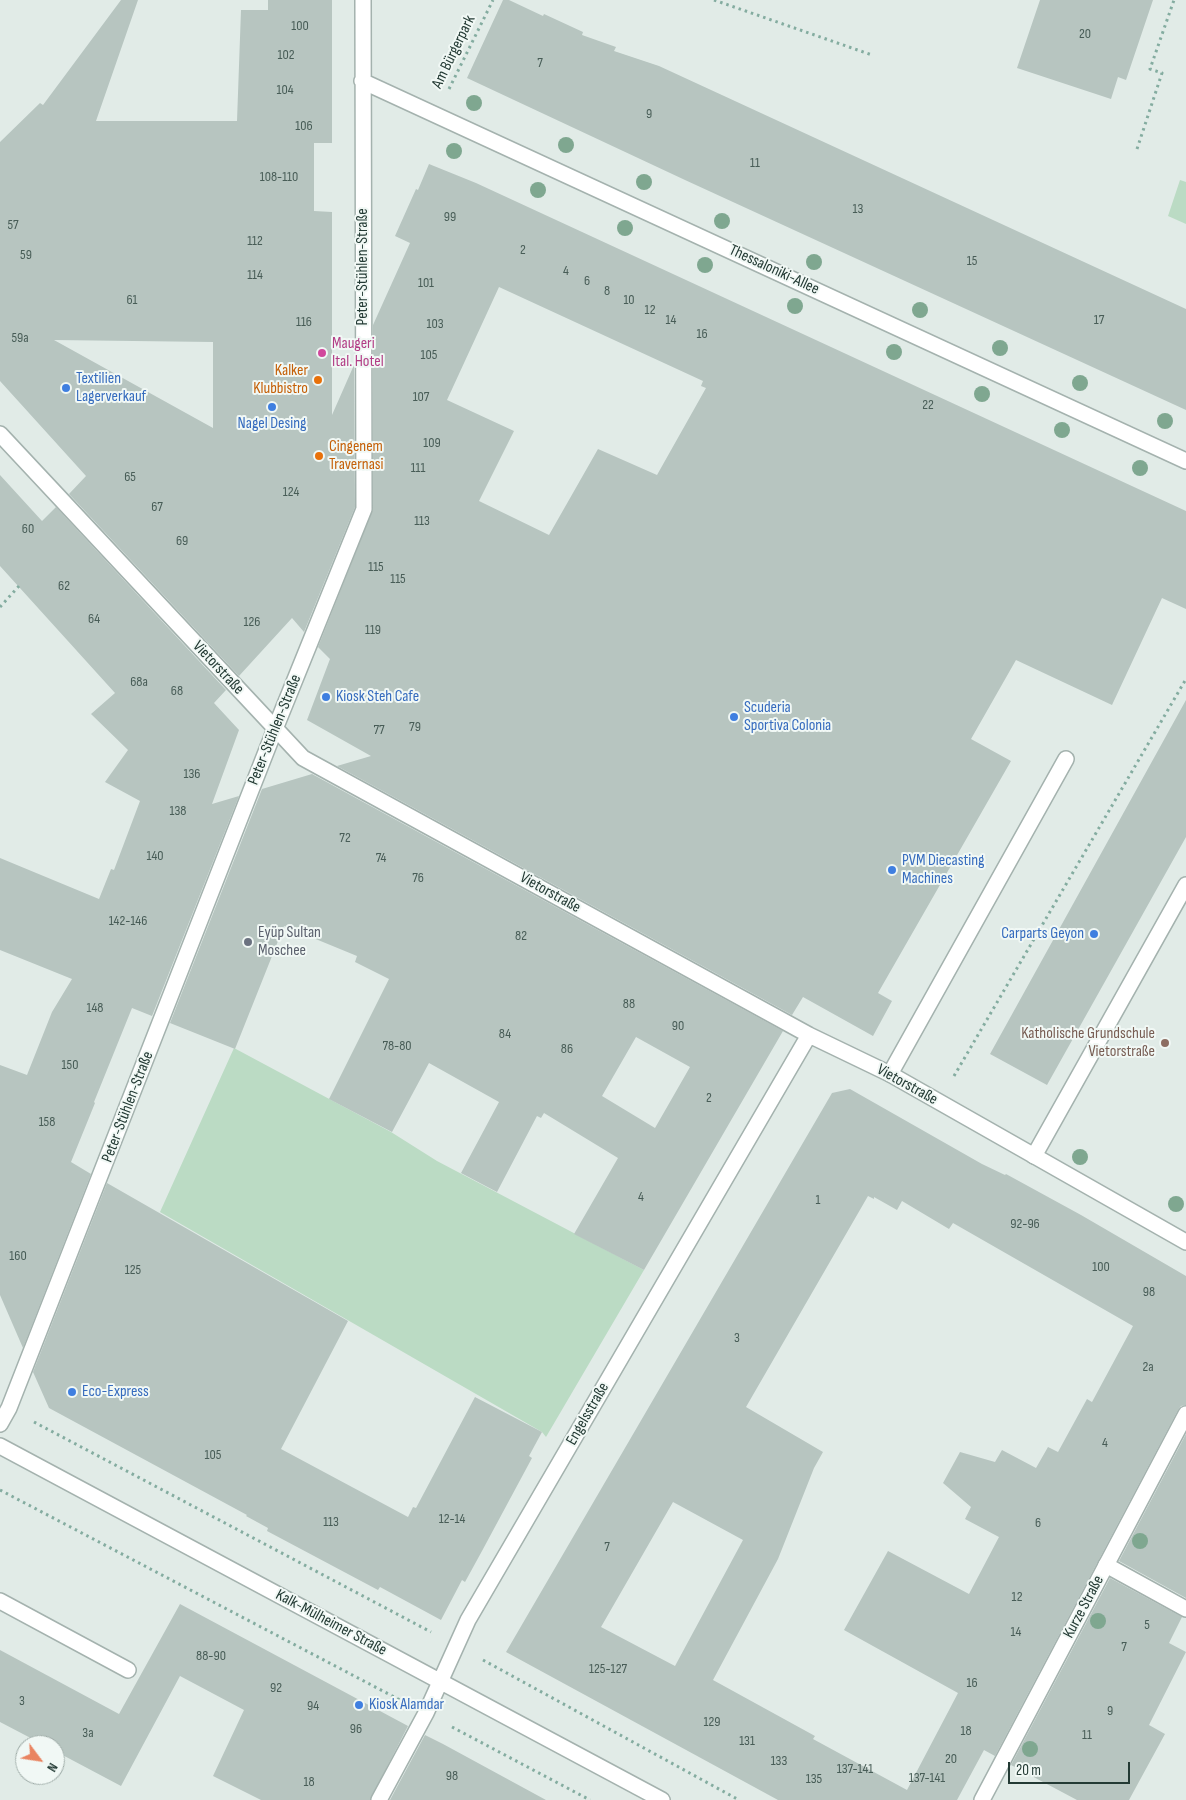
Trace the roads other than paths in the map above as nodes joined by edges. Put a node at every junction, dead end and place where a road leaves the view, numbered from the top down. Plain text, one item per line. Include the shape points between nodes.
1 (363, 0) edge
2 (362, 81) junction
3 (0, 434) edge
4 (1186, 461) edge
5 (275, 729) junction
6 (1066, 759) dead end
7 (1186, 885) edge
8 (809, 1035) junction
9 (890, 1074) junction
10 (1034, 1156) junction
11 (1186, 1242) edge
12 (1186, 1414) edge
13 (0, 1424) edge
14 (0, 1446) edge
15 (1106, 1565) junction
16 (0, 1601) edge
17 (1186, 1609) edge
18 (128, 1670) dead end
19 (440, 1682) junction
20 (379, 1800) edge
21 (662, 1800) edge
22 (982, 1800) edge

1 - 2 street, Peter-Stühlen-Straße
2 - 4 street, Thessaloniki-Allee
2 - 5 street, Peter-Stühlen-Straße via 364,509
3 - 5 street, Vietorstraße
5 - 8 street, Vietorstraße via 303,758
5 - 13 street, Peter-Stühlen-Straße
6 - 9 street
7 - 10 street
8 - 9 street, Vietorstraße
8 - 19 street, Engelsstraße via 472,1612
9 - 10 street, Vietorstraße
10 - 11 street, Vietorstraße
12 - 15 street, Kurze Straße
14 - 19 street, Kalk-Mülheimer Straße
15 - 17 street
15 - 22 street, Kurze Straße
16 - 18 street
19 - 20 street, Engelsstraße
19 - 21 street, Kalk-Mülheimer Straße

